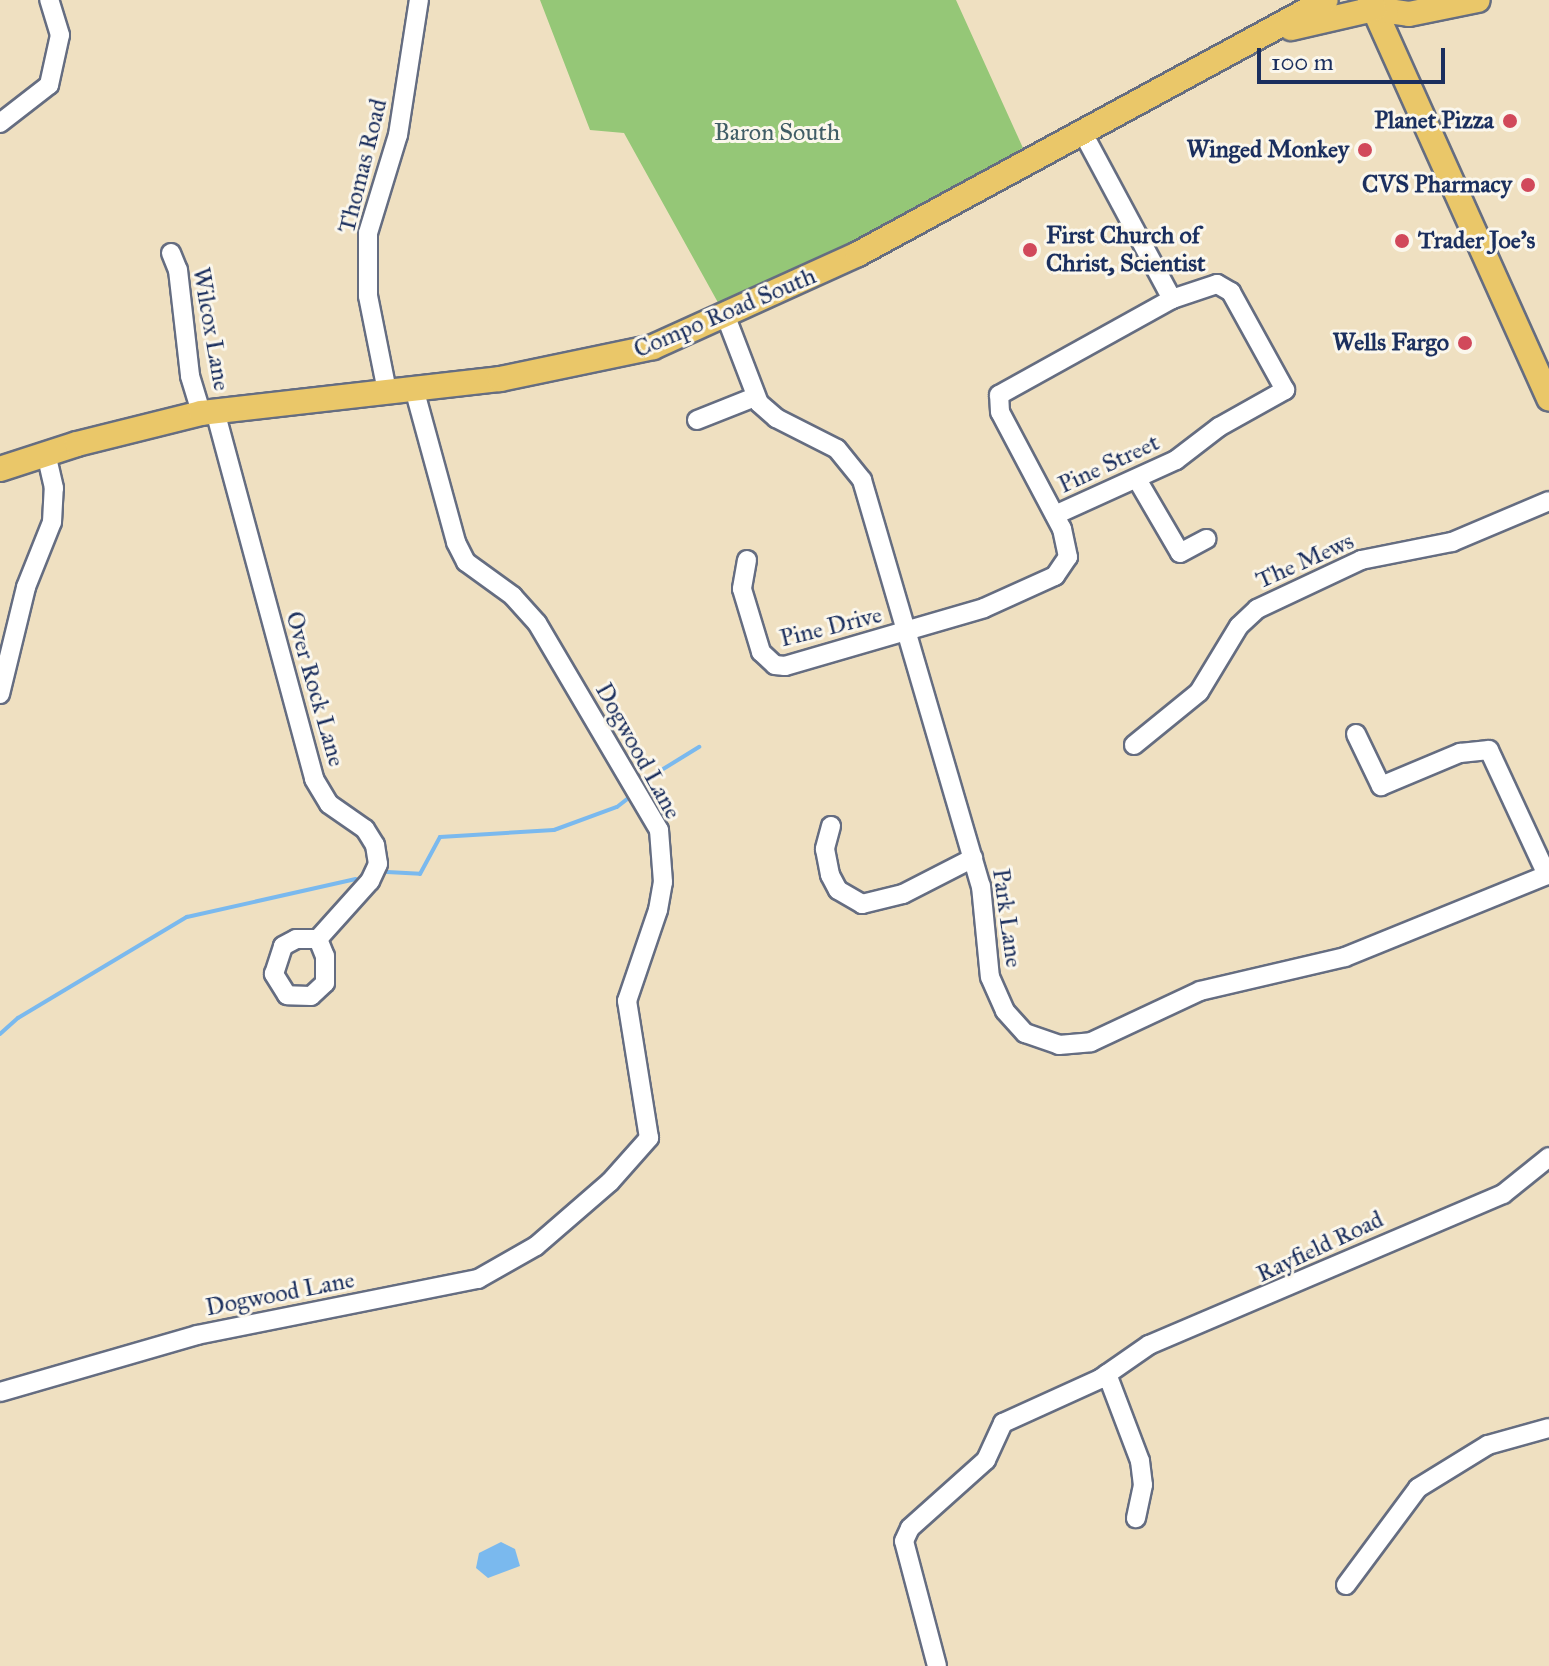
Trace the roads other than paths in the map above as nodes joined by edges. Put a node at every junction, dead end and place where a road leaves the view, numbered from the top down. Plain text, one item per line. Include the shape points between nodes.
1 (49, 0) edge
2 (419, 0) edge
3 (1326, 0) edge
4 (1478, 0) edge
5 (1370, 3) edge
6 (1259, 37) junction
7 (0, 123) edge
8 (1083, 133) junction
9 (171, 253) dead end
10 (1172, 299) junction
11 (726, 317) junction
12 (414, 388) junction
13 (387, 391) junction
14 (755, 397) junction
15 (1549, 399) edge
16 (208, 412) junction
17 (697, 420) dead end
18 (46, 453) junction
19 (2, 464) edge
20 (1138, 481) junction
21 (1549, 501) edge
22 (1055, 515) junction
23 (1206, 539) dead end
24 (747, 560) dead end
25 (1007, 598) joint
26 (907, 632) junction
27 (0, 694) edge
28 (1356, 734) dead end
29 (1134, 745) dead end
30 (831, 826) dead end
31 (973, 858) junction
32 (1548, 874) edge
33 (318, 939) dead end
34 (1549, 1157) edge
35 (1107, 1374) junction
36 (0, 1392) edge
37 (1549, 1428) edge
38 (1136, 1518) dead end
39 (1346, 1585) dead end
40 (937, 1666) edge

1 - 7 street via 60,35 49,85
2 - 13 street, Thomas Road via 398,135 372,209 367,243 368,296
3 - 6 main road, Compo Road South
4 - 5 main road, Compo Road South via 1409,14
5 - 6 main road, Compo Road South
5 - 15 main road
6 - 8 main road, Compo Road South
8 - 10 street
8 - 11 main road, Compo Road South via 858,254
9 - 16 street, Wilcox Lane via 178,270 190,376
10 - 20 street, Pine Street via 1217,284 1231,292 1285,390
10 - 22 street via 999,395 1000,412
11 - 12 main road, Compo Road South via 603,361
11 - 14 street, Park Lane
12 - 13 main road, Compo Road South
12 - 36 street, Dogwood Lane via 466,562 513,596 537,623 659,830 660,896 627,1001 649,1138 644,1149 536,1246 478,1279 197,1335
13 - 16 main road, Compo Road South
14 - 17 street
14 - 26 street, Park Lane via 776,418 837,449 856,469
16 - 18 main road, Compo Road South
16 - 33 street, Over Rock Lane via 314,779 329,804 365,829 375,845 378,864 370,881
18 - 19 main road, Compo Road South
18 - 27 street via 54,488 52,522 26,587
20 - 22 street, Pine Street
20 - 23 street via 1180,553
21 - 29 street, The Mews via 1452,542 1361,560 1257,609 1239,626 1199,692
22 - 25 street, Pine Street via 1068,547 1065,567
24 - 26 street, Pine Drive via 742,589 761,652 775,665 794,665
25 - 26 street, Pine Drive
26 - 31 street, Park Lane
28 - 32 street via 1381,786 1460,753 1489,750
30 - 31 street via 825,849 830,875 838,890 862,904 903,894
31 - 32 street, Park Lane via 984,898 988,971 1001,1004 1028,1036 1068,1045 1106,1037 1222,983 1345,957
34 - 35 street, Rayfield Road via 1503,1194 1149,1345
35 - 38 street via 1140,1461 1143,1485
35 - 40 street, Rayfield Road via 1003,1423 986,1460 964,1485 910,1528 904,1541 908,1573
37 - 39 street via 1488,1445 1418,1488

